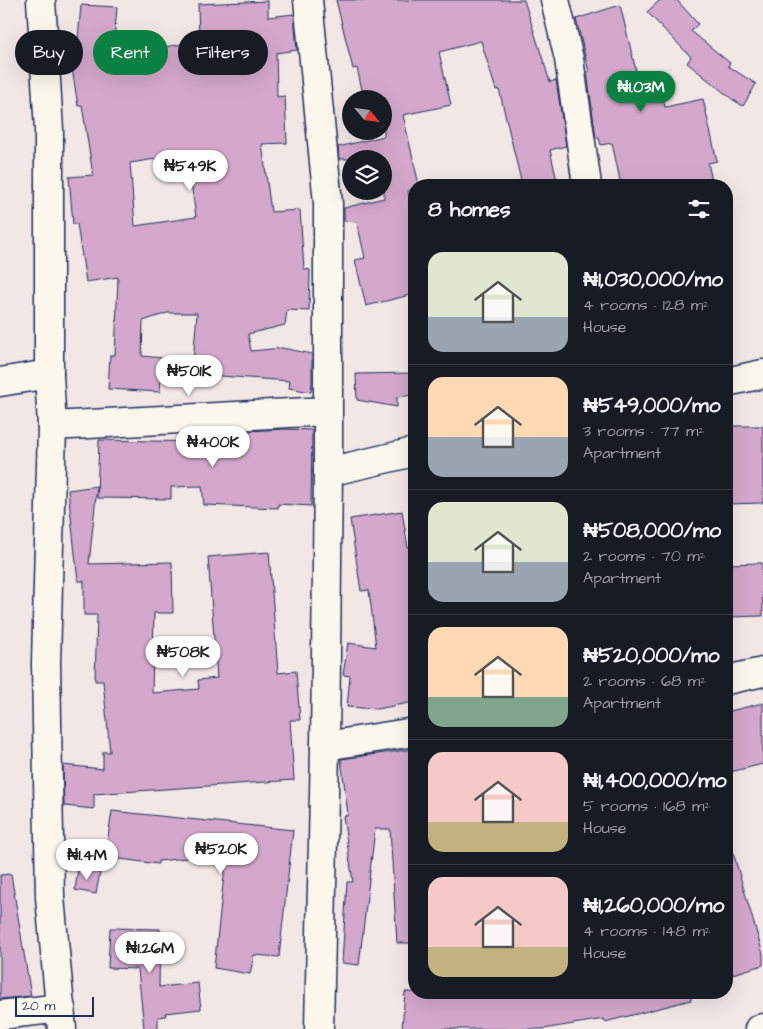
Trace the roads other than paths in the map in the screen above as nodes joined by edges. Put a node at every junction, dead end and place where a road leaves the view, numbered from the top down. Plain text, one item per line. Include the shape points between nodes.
1 (41, 0) edge
2 (308, 0) edge
3 (555, 0) edge
4 (587, 179) edge
5 (49, 374) junction
6 (763, 374) edge
7 (733, 380) edge
8 (0, 382) edge
9 (328, 411) junction
10 (52, 426) junction
11 (408, 453) edge
12 (328, 472) junction
13 (763, 672) edge
14 (733, 678) edge
15 (408, 733) edge
16 (326, 746) junction
17 (0, 1015) edge
18 (61, 1019) edge
19 (763, 1028) edge
20 (319, 1029) edge
21 (759, 1029) edge

1 - 5 street via 49,130
2 - 9 street via 328,203
3 - 4 street via 570,59
5 - 8 street
5 - 10 street
6 - 7 street
9 - 10 street
9 - 12 street
10 - 18 street via 46,663 50,897
11 - 12 street
12 - 16 street
13 - 14 street
15 - 16 street
16 - 20 street
17 - 18 street
19 - 21 street

